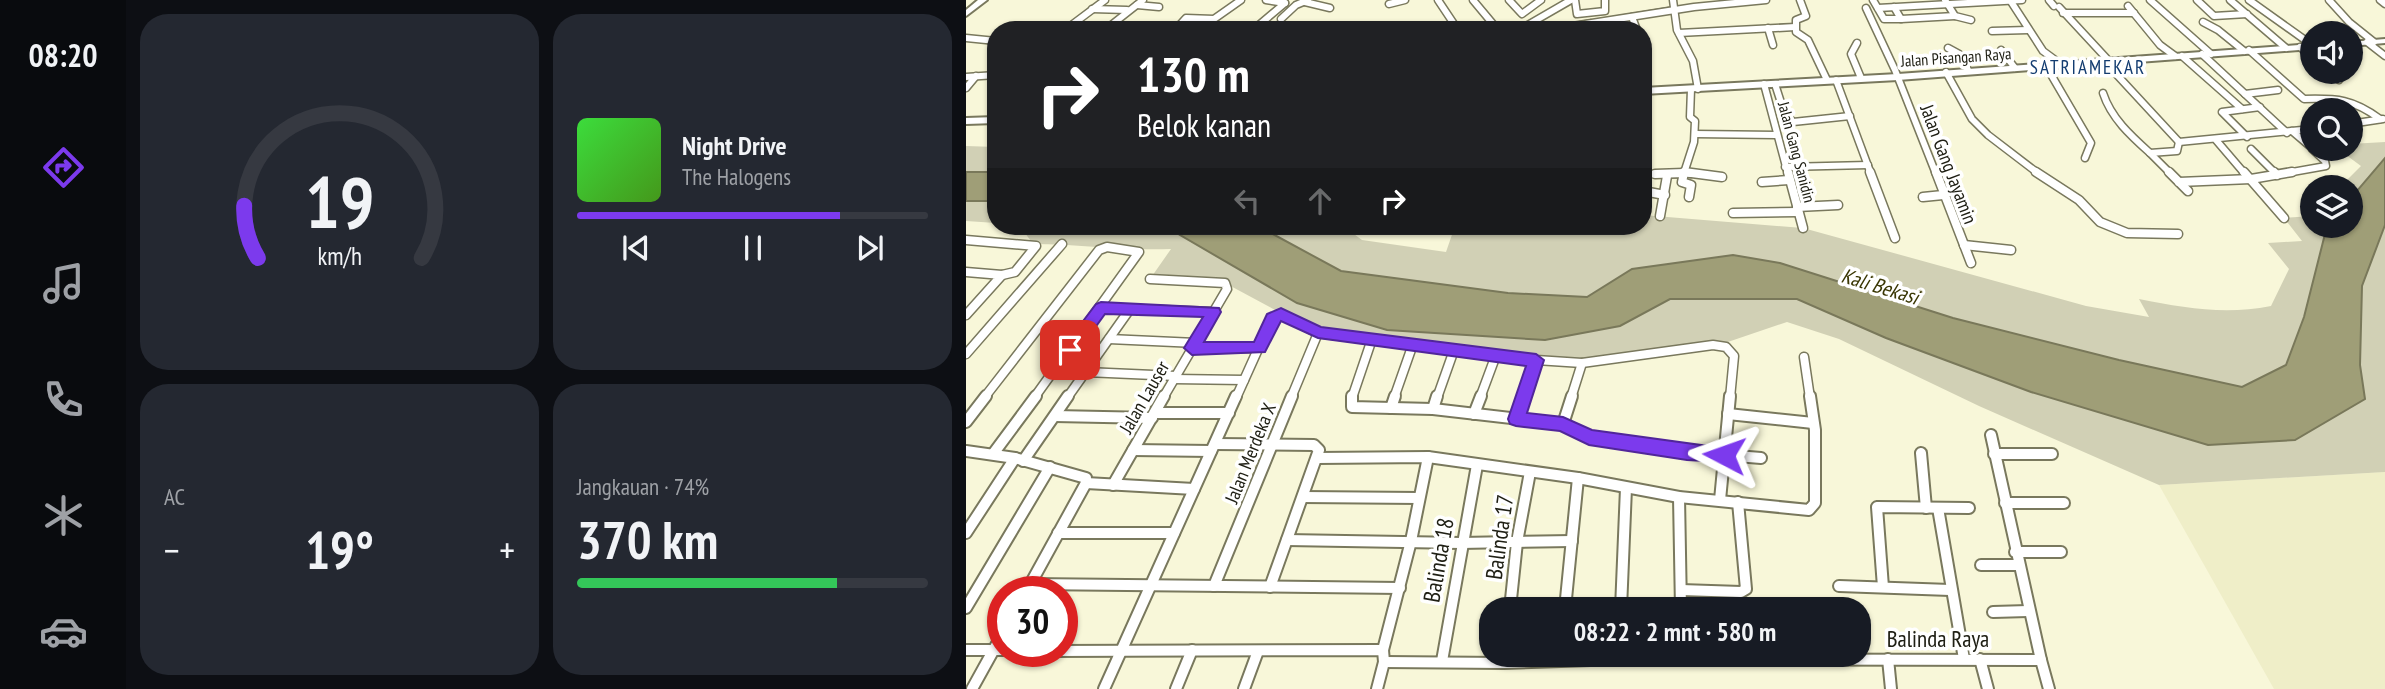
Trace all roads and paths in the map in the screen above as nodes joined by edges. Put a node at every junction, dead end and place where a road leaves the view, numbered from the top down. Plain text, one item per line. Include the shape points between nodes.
1 (983, 0) edge
2 (1105, 0) edge
3 (1143, 0) edge
4 (1241, 0) edge
5 (1266, 0) edge
6 (1405, 0) edge
7 (1438, 0) edge
8 (1473, 0) edge
9 (1509, 0) edge
10 (1541, 0) edge
11 (1573, 0) edge
12 (1605, 0) edge
13 (1673, 0) edge
14 (1800, 0) edge
15 (1873, 0) edge
16 (2010, 0) edge
17 (2021, 0) edge
18 (2049, 0) edge
19 (2150, 0) edge
20 (2197, 0) edge
21 (2230, 0) edge
22 (2249, 0) edge
23 (2329, 0) edge
24 (2380, 0) edge
25 (1306, 1) edge
26 (1767, 1) edge
27 (1946, 1) edge
28 (1389, 4) dead end
29 (2385, 4) edge
30 (1137, 5) junction
31 (2128, 6) dead end
32 (1159, 7) dead end
33 (1894, 7) junction
34 (1330, 8) dead end
35 (1866, 8) dead end
36 (1878, 8) junction
37 (1092, 9) junction
38 (2059, 9) junction
39 (1127, 10) junction
40 (1674, 10) junction
41 (2134, 13) junction
42 (966, 14) edge
43 (2247, 14) junction
44 (1955, 16) junction
45 (1632, 17) junction
46 (1281, 19) dead end
47 (1901, 19) junction
48 (1971, 20) dead end
49 (1077, 21) edge
50 (1115, 21) edge
51 (1183, 21) edge
52 (1263, 21) edge
53 (1452, 21) edge
54 (1490, 21) edge
55 (1538, 21) edge
56 (1606, 21) edge
57 (1634, 21) edge
58 (2203, 22) dead end
59 (1795, 27) junction
60 (1768, 28) junction
61 (2028, 30) junction
62 (1992, 31) dead end
63 (1679, 33) junction
64 (2300, 35) edge
65 (966, 38) edge
66 (987, 40) edge
67 (2385, 41) edge
68 (2371, 42) junction
69 (1857, 43) dead end
70 (2363, 43) edge
71 (1773, 45) dead end
72 (2300, 47) edge
73 (1948, 48) dead end
74 (2286, 48) junction
75 (2001, 50) dead end
76 (2247, 51) junction
77 (2207, 54) junction
78 (2178, 56) junction
79 (2385, 56) edge
80 (2107, 62) junction
81 (2062, 65) junction
82 (2046, 66) junction
83 (2015, 68) junction
84 (1968, 70) junction
85 (1945, 72) junction
86 (987, 75) edge
87 (976, 76) junction
88 (966, 77) edge
89 (1898, 77) junction
90 (1861, 78) junction
91 (1831, 80) junction
92 (1775, 83) junction
93 (1764, 84) junction
94 (966, 88) edge
95 (1694, 89) junction
96 (2278, 90) dead end
97 (1652, 91) edge
98 (2103, 93) dead end
99 (2245, 94) junction
100 (2260, 107) junction
101 (2242, 109) junction
102 (1850, 116) junction
103 (2383, 119) edge
104 (987, 120) edge
105 (966, 121) edge
106 (2363, 122) edge
107 (2300, 131) edge
108 (2289, 132) junction
109 (1695, 134) junction
110 (1776, 135) junction
111 (2247, 137) junction
112 (2216, 140) junction
113 (2300, 140) edge
114 (2179, 142) junction
115 (2251, 149) dead end
116 (2150, 153) junction
117 (2085, 158) dead end
118 (2325, 161) edge
119 (1868, 165) junction
120 (1785, 167) junction
121 (1684, 173) junction
122 (1654, 174) dead end
123 (2277, 175) junction
124 (1667, 176) junction
125 (1721, 177) dead end
126 (2251, 178) junction
127 (1789, 180) junction
128 (1762, 182) dead end
129 (2179, 182) junction
130 (2188, 191) dead end
131 (1652, 193) edge
132 (1665, 195) junction
133 (1943, 195) junction
134 (1689, 197) dead end
135 (1923, 197) dead end
136 (1838, 205) dead end
137 (1798, 209) junction
138 (1733, 213) dead end
139 (1660, 216) dead end
140 (2284, 218) dead end
141 (1803, 228) dead end
142 (2178, 234) dead end
143 (1895, 238) dead end
144 (966, 240) edge
145 (1062, 244) dead end
146 (1964, 245) junction
147 (2011, 250) dead end
148 (1971, 263) dead end
149 (966, 272) edge
150 (1002, 275) junction
151 (1150, 279) dead end
152 (970, 306) edge
153 (1101, 308) junction
154 (1130, 309) junction
155 (1214, 312) junction
156 (966, 315) edge
157 (1318, 332) junction
158 (1372, 338) junction
159 (1109, 339) junction
160 (1413, 344) junction
161 (1194, 346) junction
162 (1259, 348) junction
163 (1454, 350) junction
164 (966, 354) edge
165 (1496, 355) junction
166 (1804, 357) dead end
167 (1536, 360) junction
168 (1582, 363) junction
169 (1086, 372) junction
170 (1175, 378) junction
171 (1244, 380) junction
172 (1391, 408) junction
173 (1433, 409) junction
174 (1229, 413) junction
175 (1474, 414) junction
176 (1728, 414) junction
177 (1154, 415) junction
178 (1055, 416) junction
179 (1516, 419) junction
180 (966, 422) edge
181 (1813, 423) junction
182 (1563, 424) junction
183 (1991, 435) dead end
184 (1272, 445) junction
185 (1213, 448) junction
186 (1133, 450) junction
187 (970, 451) edge
188 (1921, 453) dead end
189 (993, 454) junction
190 (1994, 454) junction
191 (2052, 454) dead end
192 (1724, 455) junction
193 (1427, 457) junction
194 (1317, 458) junction
195 (1761, 458) dead end
196 (1019, 459) junction
197 (966, 463) edge
198 (1477, 465) junction
199 (1050, 467) junction
200 (1530, 472) junction
201 (1577, 478) junction
202 (1086, 483) junction
203 (1113, 485) junction
204 (1626, 488) junction
205 (1194, 489) junction
206 (1303, 497) junction
207 (1419, 498) junction
208 (1679, 498) junction
209 (1720, 500) junction
210 (1738, 502) junction
211 (2005, 503) junction
212 (2064, 503) dead end
213 (1932, 508) junction
214 (1969, 508) dead end
215 (966, 533) edge
216 (1058, 533) junction
217 (1174, 533) junction
218 (1287, 540) junction
219 (1411, 541) junction
220 (1572, 541) junction
221 (1517, 542) junction
222 (1461, 543) junction
223 (2015, 552) junction
224 (2061, 552) dead end
225 (1982, 565) dead end
226 (2018, 565) junction
227 (1035, 576) edge
228 (1150, 586) junction
229 (1214, 586) junction
230 (1839, 586) dead end
231 (1078, 587) edge
232 (1270, 587) junction
233 (1883, 587) junction
234 (1400, 588) junction
235 (1681, 590) junction
236 (1951, 590) junction
237 (1511, 597) edge
238 (1566, 597) edge
239 (1621, 597) edge
240 (1681, 597) edge
241 (968, 601) edge
242 (2028, 611) junction
243 (1993, 612) dead end
244 (966, 650) edge
245 (987, 650) edge
246 (1192, 650) junction
247 (1078, 651) edge
248 (1121, 652) junction
249 (1258, 652) junction
250 (1384, 656) junction
251 (1871, 659) edge
252 (1888, 659) junction
253 (1964, 659) junction
254 (1980, 659) junction
255 (1479, 660) edge
256 (2041, 660) junction
257 (1442, 661) junction
258 (987, 666) edge
259 (972, 689) edge
260 (1104, 689) edge
261 (1176, 689) edge
262 (1244, 689) edge
263 (1377, 689) edge
264 (1891, 689) edge
265 (1988, 689) edge
266 (2049, 689) edge

1 - 42 street
2 - 37 street
3 - 30 street
4 - 51 street via 1217,18
5 - 52 street via 1285,2
6 - 28 street
7 - 53 street
8 - 54 street
9 - 10 street via 1522,14
11 - 12 street via 1577,14 1605,12
11 - 55 street
13 - 40 street
14 - 59 street via 1806,16 1796,20
15 - 36 street
16 - 17 street
16 - 27 street
16 - 61 street
18 - 38 street
19 - 77 street
20 - 43 street via 2214,16
21 - 43 street
22 - 64 street
23 - 68 street
24 - 29 street
25 - 34 street
25 - 46 street
26 - 40 street
27 - 33 street
27 - 44 street
30 - 32 street
30 - 39 street
31 - 41 street
33 - 36 street
33 - 47 street
35 - 89 street
36 - 47 street via 1885,20
37 - 39 street
37 - 49 street
38 - 41 street
38 - 80 street
39 - 50 street
40 - 45 street
40 - 63 street
41 - 78 street via 2160,45
43 - 74 street
44 - 47 street
44 - 48 street
45 - 56 street
45 - 57 street
58 - 76 street
59 - 60 street
59 - 91 street
60 - 63 street
60 - 71 street
61 - 62 street
61 - 81 street via 2043,51
63 - 95 street via 1696,69
65 - 66 street
67 - 68 street
68 - 70 street
68 - 79 street
69 - 90 street via 1851,54
72 - 74 street, Jalan Pisangan Raya
73 - 84 street via 1959,54
74 - 76 street, Jalan Pisangan Raya
75 - 83 street
76 - 77 street, Jalan Pisangan Raya
76 - 103 street via 2303,98 2360,103
77 - 78 street, Jalan Pisangan Raya
77 - 99 street
78 - 80 street, Jalan Pisangan Raya
78 - 101 street
80 - 81 street, Jalan Pisangan Raya
80 - 114 street
81 - 82 street, Jalan Pisangan Raya
82 - 83 street, Jalan Pisangan Raya
82 - 117 street via 2091,143
83 - 84 street, Jalan Pisangan Raya
84 - 85 street, Jalan Pisangan Raya
85 - 89 street, Jalan Pisangan Raya
85 - 142 street via 1972,119 1988,135 2079,200 2099,222 2127,233
86 - 87 street
87 - 88 street
87 - 94 street
89 - 90 street, Jalan Pisangan Raya
89 - 133 street, Jalan Gang Jayamin
90 - 91 street, Jalan Pisangan Raya
91 - 92 street, Jalan Pisangan Raya
91 - 102 street
92 - 93 street, Jalan Pisangan Raya
92 - 102 street via 1784,112 1793,122
93 - 95 street, Jalan Pisangan Raya
93 - 110 street, Jalan Gang Sanidin
95 - 97 street, Jalan Pisangan Raya
95 - 109 street via 1689,111
96 - 99 street
98 - 116 street via 2108,108
99 - 100 street
100 - 101 street
100 - 108 street
101 - 111 street via 2222,113
102 - 119 street
103 - 106 street
104 - 105 street
107 - 108 street
108 - 111 street
108 - 113 street
109 - 110 street
109 - 121 street
110 - 120 street, Jalan Gang Sanidin
111 - 112 street
112 - 114 street
112 - 126 street
114 - 116 street via 2176,151
115 - 123 street
116 - 129 street
118 - 123 street via 2326,166
119 - 120 street
119 - 143 street
120 - 127 street, Jalan Gang Sanidin
121 - 124 street
121 - 125 street
121 - 134 street via 1682,182 1691,185
122 - 124 street
123 - 126 street
124 - 132 street
126 - 129 street
126 - 140 street
127 - 128 street
127 - 137 street, Jalan Gang Sanidin
129 - 130 street
131 - 132 street
132 - 139 street
133 - 135 street
133 - 146 street, Jalan Gang Jayamin
136 - 137 street
137 - 138 street
137 - 141 street, Jalan Gang Sanidin
144 - 150 street via 1036,246 1015,272
145 - 164 street
146 - 147 street
146 - 148 street, Jalan Gang Jayamin
149 - 150 street
150 - 152 street
151 - 155 street, Jalan Lauser via 1225,283 1227,289
152 - 156 street
153 - 154 street
153 - 180 street via 1139,252 1099,250
153 - 189 street
154 - 155 street
154 - 159 street
155 - 161 street, Jalan Lauser
157 - 158 street
157 - 162 street via 1281,314 1272,318
157 - 184 street, Jalan Merdeka X
158 - 160 street
158 - 172 street via 1350,405
159 - 161 street
159 - 169 street
160 - 163 street
160 - 172 street
161 - 162 street
161 - 170 street, Jalan Lauser
162 - 171 street
163 - 165 street
163 - 173 street
165 - 167 street
165 - 175 street
166 - 181 street
167 - 168 street
167 - 179 street
168 - 176 street via 1726,347 1734,356
168 - 182 street
169 - 170 street
169 - 178 street
170 - 171 street
170 - 177 street, Jalan Lauser
171 - 174 street
172 - 173 street
173 - 175 street
174 - 177 street
174 - 185 street
175 - 179 street
176 - 181 street
176 - 192 street
177 - 178 street
177 - 186 street, Jalan Lauser
178 - 196 street
179 - 182 street
181 - 210 street via 1812,509
182 - 192 street via 1589,437
183 - 190 street
184 - 185 street
184 - 194 street via 1314,446 1319,450
184 - 229 street, Jalan Merdeka X
185 - 186 street
185 - 205 street
186 - 203 street, Jalan Lauser
187 - 189 street
187 - 197 street
188 - 213 street
189 - 196 street
190 - 191 street
190 - 211 street
192 - 195 street
192 - 209 street
193 - 194 street
193 - 198 street
193 - 207 street
194 - 206 street
196 - 199 street
196 - 215 street
198 - 200 street
198 - 222 street, Balinda 18
199 - 202 street via 1084,476
199 - 241 street
200 - 201 street
200 - 221 street, Balinda 17
201 - 204 street
201 - 220 street
202 - 203 street
202 - 216 street
203 - 205 street
204 - 208 street
204 - 239 street
205 - 217 street
206 - 207 street
206 - 218 street
207 - 219 street
208 - 209 street
208 - 235 street
209 - 210 street
210 - 235 street via 1746,589
211 - 212 street
211 - 223 street
213 - 214 street
213 - 233 street via 1877,507
213 - 236 street via 1952,578
216 - 217 street
216 - 227 street
217 - 228 street
218 - 219 street
218 - 232 street
219 - 222 street
219 - 234 street
220 - 221 street
220 - 238 street
221 - 222 street
221 - 237 street, Balinda 17
222 - 257 street, Balinda 18
223 - 224 street
223 - 226 street
225 - 226 street
226 - 242 street
228 - 229 street
228 - 231 street
228 - 248 street
229 - 232 street
230 - 233 street
232 - 234 street
233 - 236 street
234 - 250 street
235 - 240 street
236 - 253 street
242 - 243 street
242 - 256 street
244 - 245 street
246 - 248 street, Balinda Raya
246 - 249 street, Balinda Raya
246 - 261 street
247 - 248 street, Balinda Raya
248 - 260 street
249 - 250 street, Balinda Raya
249 - 262 street
250 - 257 street, Balinda Raya
250 - 263 street
251 - 252 street, Balinda Raya
252 - 253 street, Balinda Raya
252 - 264 street
253 - 254 street, Balinda Raya
254 - 256 street, Balinda Raya
254 - 265 street
255 - 257 street, Balinda Raya
256 - 266 street
258 - 259 street

